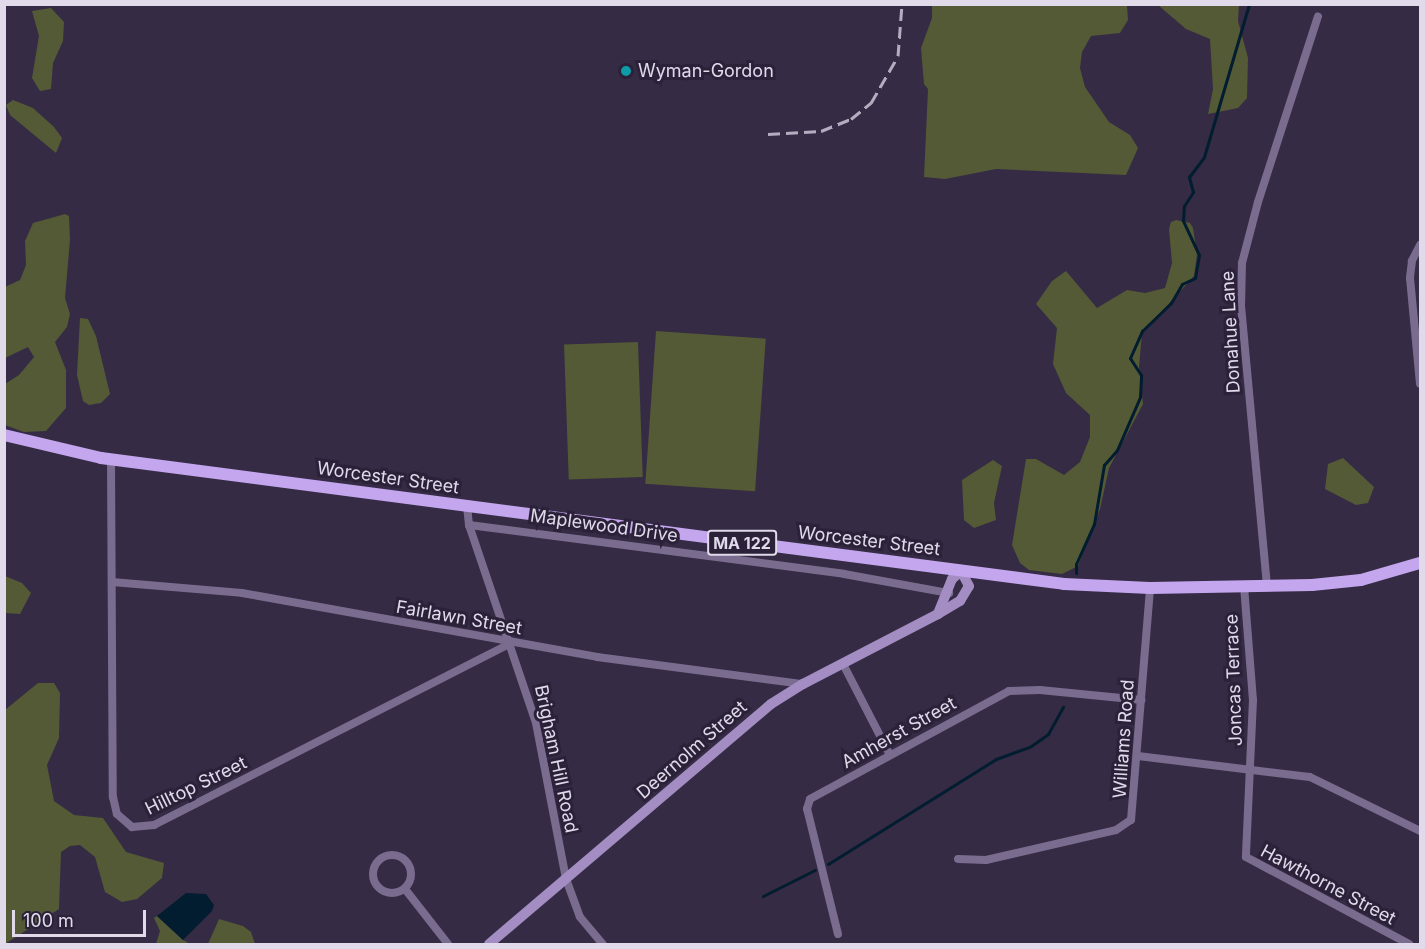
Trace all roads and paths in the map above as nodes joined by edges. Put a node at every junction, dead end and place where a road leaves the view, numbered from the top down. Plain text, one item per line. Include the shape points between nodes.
1 (1318, 16) dead end
2 (1420, 245) edge
3 (1420, 384) edge
4 (4, 435) edge
5 (111, 459) junction
6 (467, 506) junction
7 (469, 525) junction
8 (1420, 564) edge
9 (961, 571) junction
10 (112, 582) junction
11 (1244, 586) junction
12 (1268, 586) junction
13 (1150, 588) junction
14 (949, 593) junction
15 (938, 614) junction
16 (511, 643) junction
17 (843, 664) junction
18 (803, 684) junction
19 (1142, 700) junction
20 (890, 755) junction
21 (1138, 756) junction
22 (1252, 772) junction
23 (1420, 831) edge
24 (958, 859) dead end
25 (566, 879) junction
26 (405, 889) junction
27 (838, 934) dead end
28 (448, 945) edge
29 (489, 945) edge
30 (603, 945) edge
31 (1409, 945) edge

1 - 12 street, Donahue Lane via 1243,258 1241,307
2 - 3 street via 1412,261 1410,278
4 - 5 main road, Worcester Street / MA 122
5 - 6 main road, Worcester Street / MA 122
5 - 10 street, Hilltop Street
6 - 7 street, Brigham Hill Road
6 - 9 main road, Worcester Street / MA 122
7 - 14 street, Maplewood Drive via 844,574
7 - 16 street, Brigham Hill Road
8 - 12 main road, Worcester Street / MA 122 via 1344,583
9 - 13 main road, Worcester Street / MA 122 via 1064,584
9 - 14 street via 952,579
9 - 15 street, Deernolm Street via 969,581 966,596
10 - 16 street, Fairlawn Street via 242,593
10 - 16 street, Hilltop Street via 113,803 121,819 139,829 154,825
11 - 12 main road, Worcester Street / MA 122
11 - 13 main road, Worcester Street / MA 122
11 - 22 street, Joncas Terrace via 1253,700
13 - 19 street, Williams Road
14 - 15 street
15 - 17 street, Deernolm Street
16 - 18 street, Fairlawn Street
16 - 25 street, Brigham Hill Road via 538,730
17 - 18 street, Deernolm Street
17 - 20 street
18 - 25 street, Deernolm Street via 757,715
19 - 20 street, Amherst Street via 1009,691
19 - 21 street, Williams Road
20 - 27 street, Amherst Street via 807,803
21 - 22 street
21 - 24 street, Williams Road via 1135,806 1125,826 986,860
22 - 23 street via 1318,779
22 - 31 street, Hawthorne Street via 1244,844 1248,860
25 - 29 street, Deernolm Street
25 - 30 street, Brigham Hill Road via 580,917
26 - 26 street via 390,894 379,889 372,875 378,861 394,855 406,861 411,873
26 - 28 street

